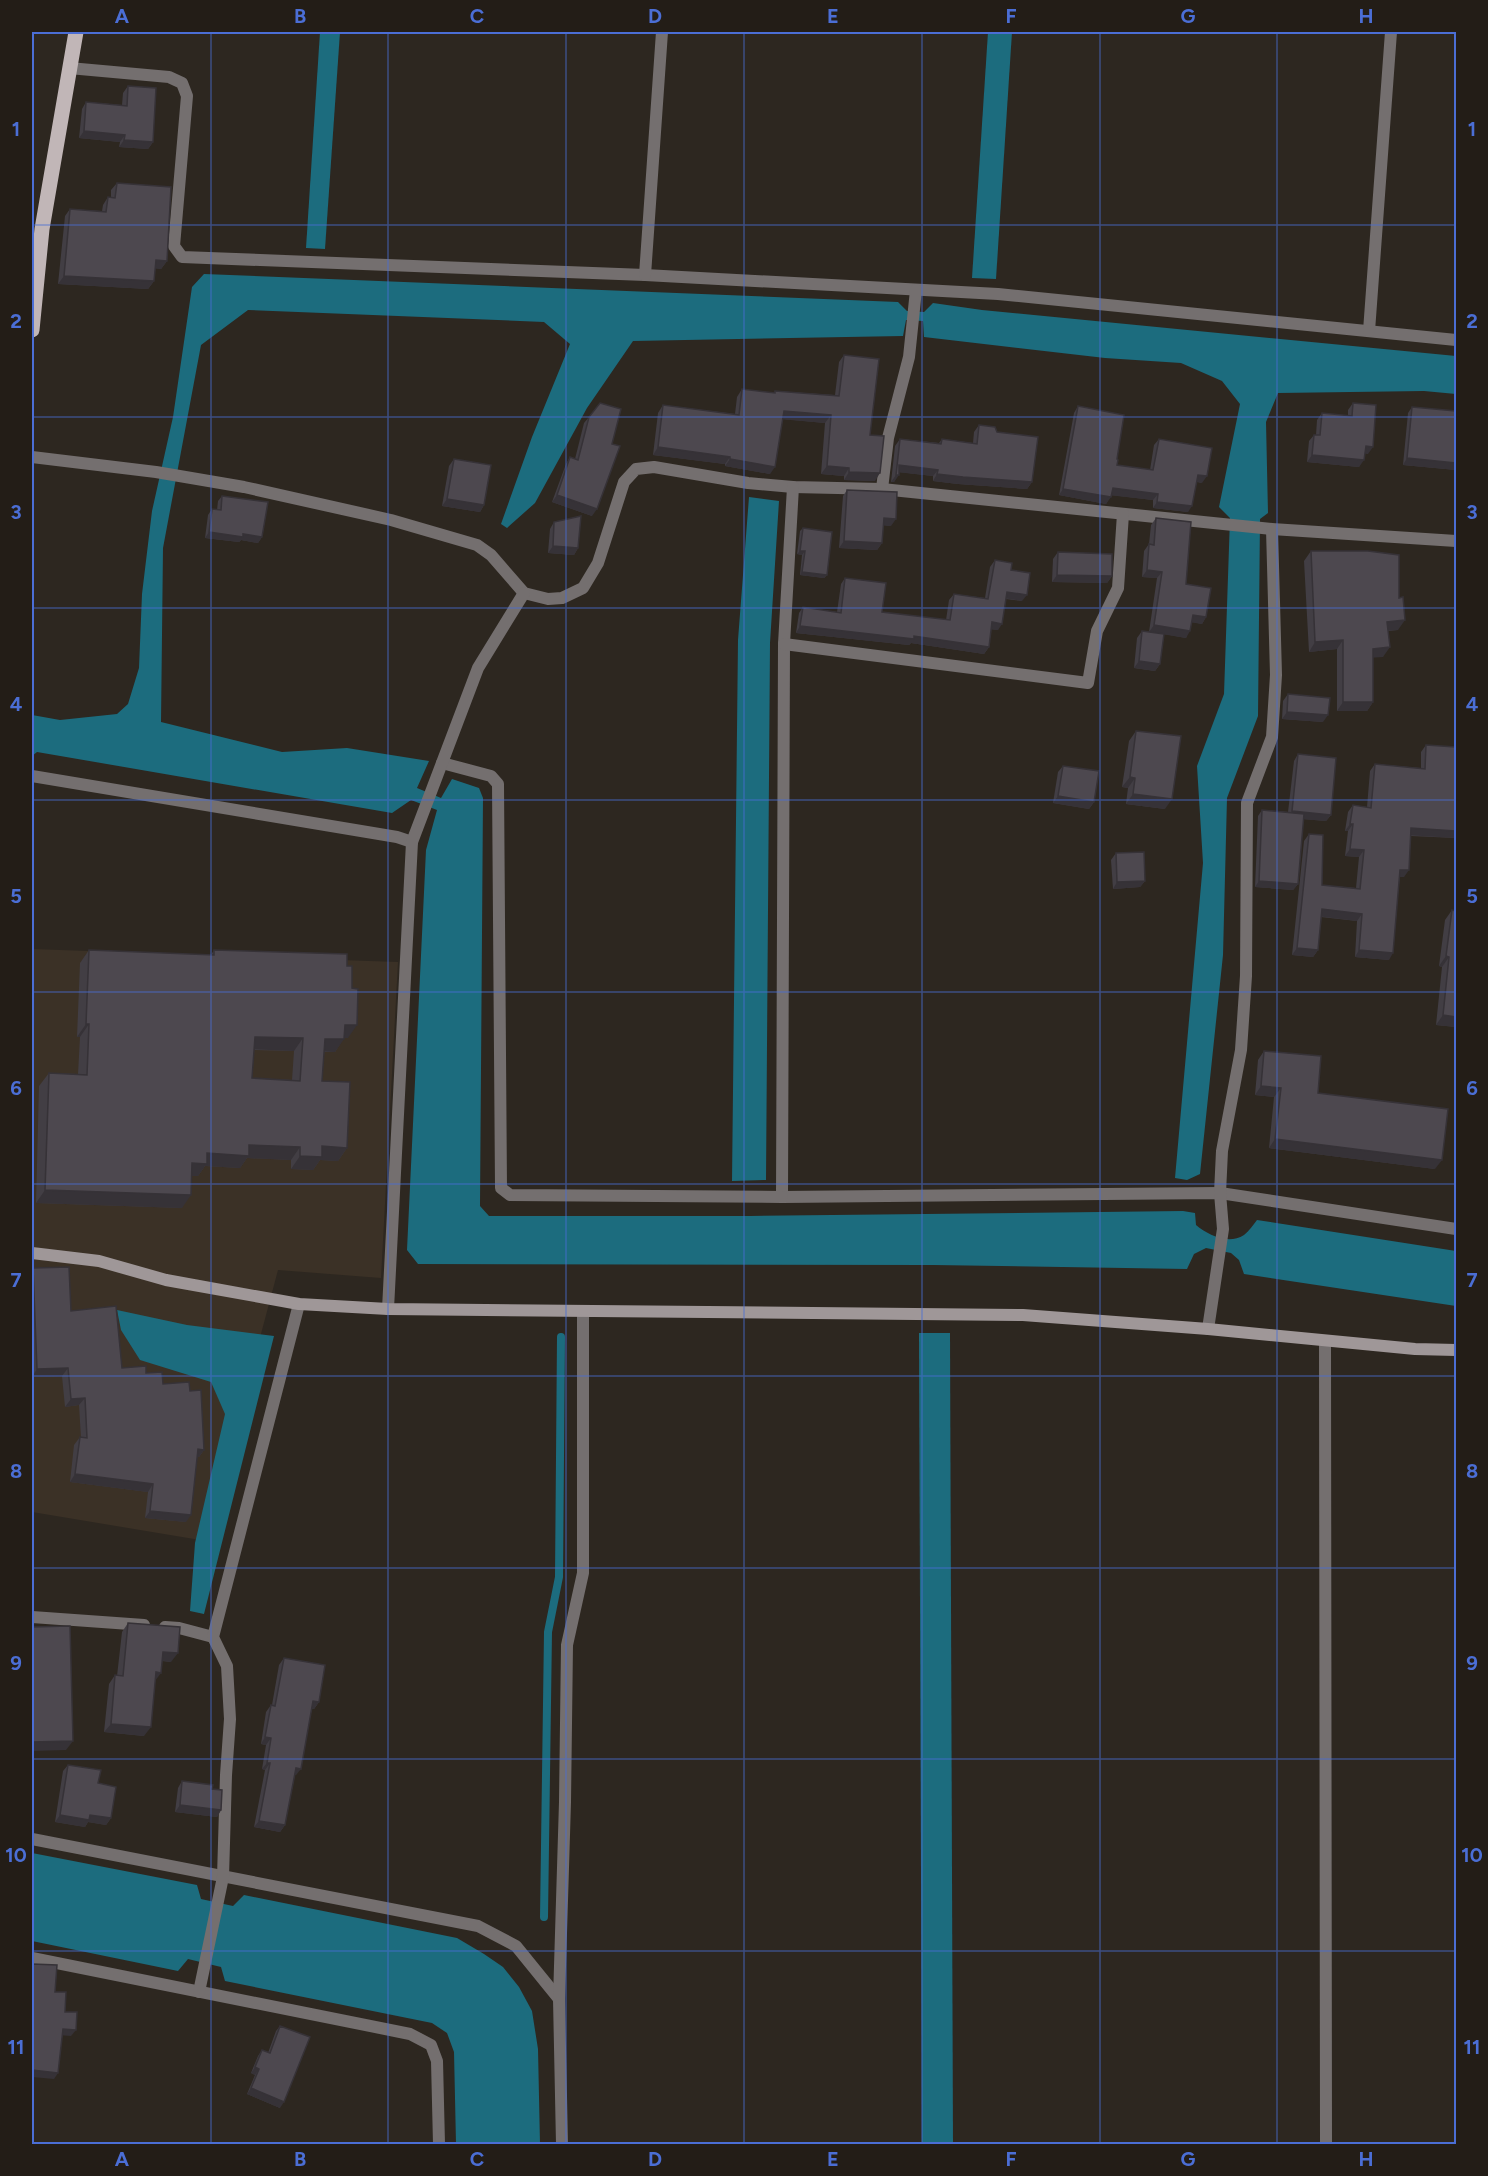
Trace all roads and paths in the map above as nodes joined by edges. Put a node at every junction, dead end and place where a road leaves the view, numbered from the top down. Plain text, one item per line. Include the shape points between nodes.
1 (76, 32) edge
2 (662, 32) edge
3 (1390, 32) edge
4 (69, 68) junction
5 (645, 275) junction
6 (916, 290) junction
7 (32, 330) edge
8 (1369, 331) junction
9 (1456, 340) edge
10 (32, 457) edge
11 (793, 487) junction
12 (882, 489) junction
13 (1123, 514) junction
14 (1268, 529) junction
15 (1456, 541) edge
16 (524, 593) junction
17 (784, 644) junction
18 (442, 763) junction
19 (32, 776) edge
20 (412, 842) junction
21 (1220, 1193) junction
22 (782, 1197) junction
23 (1456, 1229) edge
24 (32, 1253) edge
25 (299, 1304) junction
26 (388, 1309) junction
27 (583, 1311) junction
28 (1208, 1329) junction
29 (1325, 1341) junction
30 (1456, 1350) edge
31 (32, 1617) edge
32 (213, 1637) junction
33 (32, 1839) edge
34 (223, 1877) junction
35 (32, 1958) edge
36 (199, 1992) junction
37 (559, 1999) junction
38 (439, 2145) edge
39 (562, 2145) edge
40 (1326, 2145) edge

1 - 4 main road
2 - 5 street
3 - 8 street
4 - 5 street via 170,77 182,83 187,96 174,246 182,257
4 - 7 main road via 42,229
5 - 6 street
6 - 8 street via 998,294
6 - 12 street via 909,357 888,438
8 - 9 street
10 - 16 street via 244,487 391,520 477,545 491,555
11 - 12 street
11 - 16 street via 654,467 636,469 624,482 598,563 583,588 562,598
11 - 17 street
12 - 13 street
13 - 14 street
13 - 17 street via 1118,588 1097,631 1088,683
14 - 15 street
14 - 21 street via 1276,675 1272,737 1247,803 1246,976 1241,1050 1222,1151
16 - 18 street via 478,668
17 - 22 street
18 - 20 street
18 - 22 street via 491,776 498,784 501,1188 510,1195
19 - 20 street
20 - 26 street
21 - 22 street
21 - 23 street
21 - 28 street via 1223,1229
24 - 25 street via 99,1261 166,1280
25 - 26 street
25 - 32 street
26 - 27 street
27 - 28 street via 1023,1315
27 - 37 street via 583,1574 567,1645
28 - 29 street
29 - 30 street
29 - 40 street
31 - 32 street via 179,1628
32 - 34 street via 227,1666 231,1719
33 - 34 street
34 - 36 street
34 - 37 street via 478,1926 516,1946
35 - 36 street
36 - 38 street via 410,2034 431,2045 437,2061
37 - 39 street

